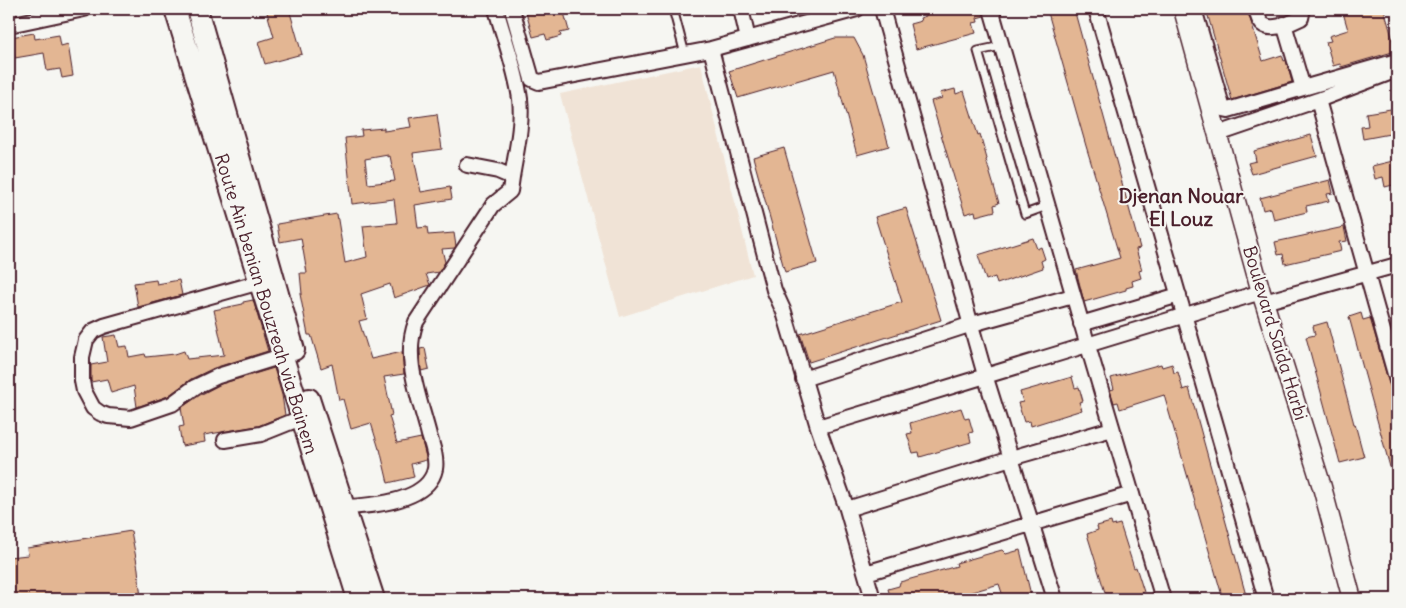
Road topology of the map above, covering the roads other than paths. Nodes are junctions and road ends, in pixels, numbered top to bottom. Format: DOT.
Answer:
graph roads {
  1 [pos="84,9"];
  2 [pos="175,9"];
  3 [pos="197,9"];
  4 [pos="496,9"];
  5 [pos="512,9"];
  6 [pos="673,9"];
  7 [pos="741,9"];
  8 [pos="857,9"];
  9 [pos="882,9"];
  10 [pos="991,9"];
  11 [pos="1096,9"];
  12 [pos="1183,9"];
  13 [pos="1194,9"];
  14 [pos="1256,9"];
  15 [pos="1303,9"];
  16 [pos="1284,24"];
  17 [pos="9,25"];
  18 [pos="748,39"];
  19 [pos="1001,46"];
  20 [pos="711,49"];
  21 [pos="686,54"];
  22 [pos="1397,61"];
  23 [pos="1397,70"];
  24 [pos="532,79"];
  25 [pos="1303,88"];
  26 [pos="520,100"];
  27 [pos="1318,100"];
  28 [pos="1218,134"];
  29 [pos="467,165"];
  30 [pos="512,177"];
  31 [pos="1047,206"];
  32 [pos="1397,265"];
  33 [pos="1367,274"];
  34 [pos="266,280"];
  35 [pos="1179,294"];
  36 [pos="1073,296"];
  37 [pos="1262,297"];
  38 [pos="1185,316"];
  39 [pos="972,324"];
  40 [pos="1081,324"];
  41 [pos="1088,346"];
  42 [pos="282,356"];
  43 [pos="985,375"];
  44 [pos="803,379"];
  45 [pos="1397,381"];
  46 [pos="301,418"];
  47 [pos="818,426"];
  48 [pos="1112,429"];
  49 [pos="225,440"];
  50 [pos="1011,458"];
  51 [pos="1132,494"];
  52 [pos="344,507"];
  53 [pos="847,510"];
  54 [pos="1032,524"];
  55 [pos="866,573"];
  56 [pos="358,599"];
  57 [pos="374,599"];
  58 [pos="873,599"];
  59 [pos="1055,599"];
  60 [pos="1163,599"];
  61 [pos="1266,599"];
  62 [pos="1352,599"];
  1 -- 17 [label="street"];
  2 -- 34 [label="main road, Route Ain benian Bouzreah via Bainem"];
  3 -- 34 [label="main road, Route Ain benian Bouzreah via Bainem"];
  4 -- 26 [label="street"];
  5 -- 24 [label="street"];
  6 -- 21 [label="lane"];
  7 -- 18 [label="street"];
  8 -- 18 [label="street"];
  9 -- 39 [label="street"];
  10 -- 19 [label="street"];
  11 -- 35 [label="street"];
  12 -- 28 [label="street, Boulevard Saida Harbi"];
  13 -- 25 [label="street"];
  14 -- 16 [label="street"];
  15 -- 16 [label="street"];
  16 -- 25 [label="street"];
  18 -- 20 [label="street"];
  19 -- 31 [label="street"];
  19 -- 31 [label="lane"];
  20 -- 21 [label="street"];
  20 -- 44 [label="street"];
  21 -- 24 [label="street"];
  22 -- 25 [label="street"];
  23 -- 27 [label="street"];
  24 -- 26 [label="street"];
  26 -- 30 [label="street"];
  27 -- 28 [label="street"];
  27 -- 33 [label="street"];
  28 -- 37 [label="street, Boulevard Saida Harbi"];
  29 -- 30 [label="street"];
  30 -- 52 [label="street"];
  31 -- 36 [label="street"];
  32 -- 33 [label="street"];
  33 -- 37 [label="street"];
  33 -- 45 [label="street"];
  34 -- 42 [label="main road, Route Ain benian Bouzreah via Bainem"];
  34 -- 42 [label="street"];
  34 -- 52 [label="main road, Route Ain benian Bouzreah via Bainem"];
  35 -- 38 [label="street"];
  35 -- 40 [label="street"];
  36 -- 39 [label="street"];
  36 -- 40 [label="street"];
  37 -- 38 [label="street"];
  37 -- 62 [label="street, Boulevard Saida Harbi"];
  38 -- 41 [label="street"];
  38 -- 61 [label="street"];
  39 -- 43 [label="street"];
  39 -- 44 [label="street"];
  40 -- 41 [label="street"];
  41 -- 43 [label="street"];
  41 -- 48 [label="street"];
  42 -- 46 [label="main road, Route Ain benian Bouzreah via Bainem"];
  43 -- 47 [label="street"];
  43 -- 50 [label="street"];
  44 -- 47 [label="street"];
  46 -- 49 [label="street"];
  46 -- 56 [label="main road, Route Ain benian Bouzreah via Bainem"];
  47 -- 53 [label="street"];
  48 -- 50 [label="street"];
  48 -- 51 [label="street"];
  50 -- 53 [label="street"];
  50 -- 54 [label="street"];
  51 -- 54 [label="street"];
  51 -- 60 [label="street"];
  52 -- 57 [label="main road, Route Ain benian Bouzreah via Bainem"];
  53 -- 55 [label="street"];
  54 -- 55 [label="street"];
  54 -- 59 [label="street"];
  55 -- 58 [label="street"];
}
